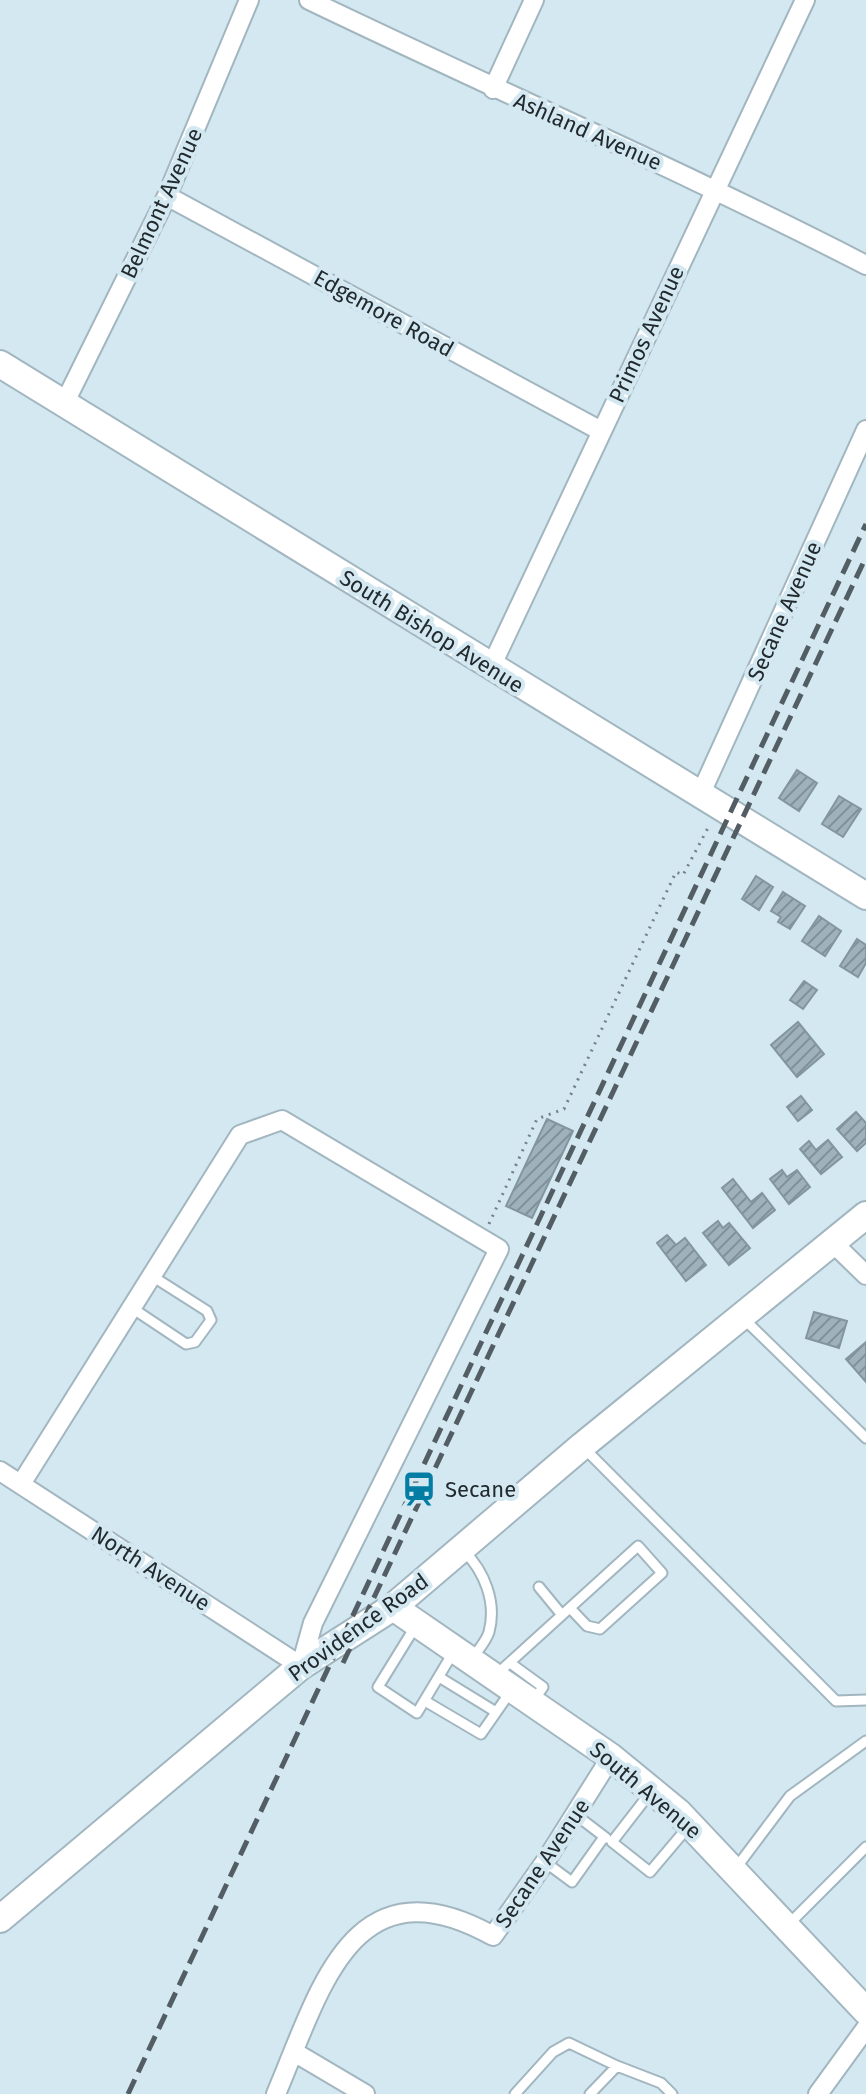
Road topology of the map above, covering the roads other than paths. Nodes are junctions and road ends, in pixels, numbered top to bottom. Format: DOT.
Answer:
graph roads {
  1 [pos="249,0"];
  2 [pos="309,0"];
  3 [pos="534,0"];
  4 [pos="805,0"];
  5 [pos="493,89"];
  6 [pos="715,188"];
  7 [pos="167,196"];
  8 [pos="866,265"];
  9 [pos="0,364"];
  10 [pos="65,402"];
  11 [pos="866,430"];
  12 [pos="601,431"];
  13 [pos="490,669"];
  14 [pos="701,793"];
  15 [pos="866,896"];
  16 [pos="866,1215"];
  17 [pos="832,1242"];
  18 [pos="866,1275"];
  19 [pos="152,1276"];
  20 [pos="132,1308"];
  21 [pos="741,1316"];
  22 [pos="866,1438"];
  23 [pos="582,1446"];
  24 [pos="0,1471"];
  25 [pos="21,1484"];
  26 [pos="462,1548"];
  27 [pos="539,1587"];
  28 [pos="393,1607"];
  29 [pos="566,1612"];
  30 [pos="417,1624"];
  31 [pos="463,1655"];
  32 [pos="301,1666"];
  33 [pos="439,1677"];
  34 [pos="512,1682"];
  35 [pos="866,1700"];
  36 [pos="425,1701"];
  37 [pos="496,1712"];
  38 [pos="866,1741"];
  39 [pos="611,1757"];
  40 [pos="652,1790"];
  41 [pos="576,1815"];
  42 [pos="690,1824"];
  43 [pos="608,1840"];
  44 [pos="866,1847"];
  45 [pos="545,1862"];
  46 [pos="734,1871"];
  47 [pos="0,1919"];
  48 [pos="787,1927"];
  49 [pos="866,2011"];
  50 [pos="866,2028"];
  51 [pos="294,2052"];
  52 [pos="617,2066"];
  53 [pos="276,2094"];
  54 [pos="365,2094"];
  55 [pos="515,2094"];
  56 [pos="590,2094"];
  57 [pos="672,2094"];
  58 [pos="818,2094"];
  1 -- 7 [label="street, Belmont Avenue"];
  2 -- 5 [label="street, Ashland Avenue"];
  3 -- 5 [label="street"];
  4 -- 6 [label="street, Primos Avenue"];
  5 -- 6 [label="street, Ashland Avenue"];
  6 -- 8 [label="street, Ashland Avenue"];
  6 -- 12 [label="street, Primos Avenue"];
  7 -- 10 [label="street, Belmont Avenue"];
  7 -- 12 [label="street, Edgemore Road"];
  9 -- 10 [label="street, South Bishop Avenue"];
  10 -- 13 [label="street, South Bishop Avenue"];
  11 -- 14 [label="street, Secane Avenue"];
  12 -- 13 [label="street, Primos Avenue"];
  13 -- 14 [label="street, South Bishop Avenue"];
  14 -- 15 [label="street, South Bishop Avenue"];
  16 -- 17 [label="street, Providence Road"];
  17 -- 18 [label="street"];
  17 -- 21 [label="street, Providence Road"];
  19 -- 20 [label="street"];
  19 -- 20 [label="lane"];
  19 -- 32 [label="street"];
  20 -- 25 [label="street"];
  21 -- 22 [label="lane"];
  21 -- 23 [label="street, Providence Road"];
  23 -- 26 [label="street, Providence Road"];
  23 -- 35 [label="lane"];
  24 -- 25 [label="street, North Avenue"];
  25 -- 32 [label="street, North Avenue"];
  26 -- 28 [label="street, Providence Road"];
  26 -- 31 [label="lane"];
  27 -- 29 [label="lane"];
  28 -- 30 [label="street, South Avenue"];
  28 -- 32 [label="street, Providence Road"];
  29 -- 29 [label="lane"];
  29 -- 34 [label="lane"];
  30 -- 31 [label="street, South Avenue"];
  30 -- 36 [label="lane"];
  31 -- 33 [label="lane"];
  31 -- 34 [label="street, South Avenue"];
  32 -- 47 [label="street, Providence Road"];
  33 -- 36 [label="lane"];
  33 -- 37 [label="lane"];
  34 -- 37 [label="lane"];
  34 -- 39 [label="street, South Avenue"];
  36 -- 37 [label="lane"];
  38 -- 46 [label="lane"];
  39 -- 40 [label="street, South Avenue"];
  39 -- 41 [label="street, Secane Avenue"];
  40 -- 42 [label="street, South Avenue"];
  40 -- 43 [label="lane"];
  41 -- 43 [label="lane"];
  41 -- 45 [label="street, Secane Avenue"];
  42 -- 43 [label="lane"];
  42 -- 46 [label="street, South Avenue"];
  43 -- 45 [label="lane"];
  44 -- 48 [label="lane"];
  45 -- 51 [label="street, Secane Avenue"];
  46 -- 48 [label="street, South Avenue"];
  48 -- 49 [label="street, South Avenue"];
  50 -- 58 [label="street"];
  51 -- 53 [label="street, Secane Avenue"];
  51 -- 54 [label="street"];
  52 -- 55 [label="lane"];
  52 -- 56 [label="lane"];
  52 -- 57 [label="lane"];
}
